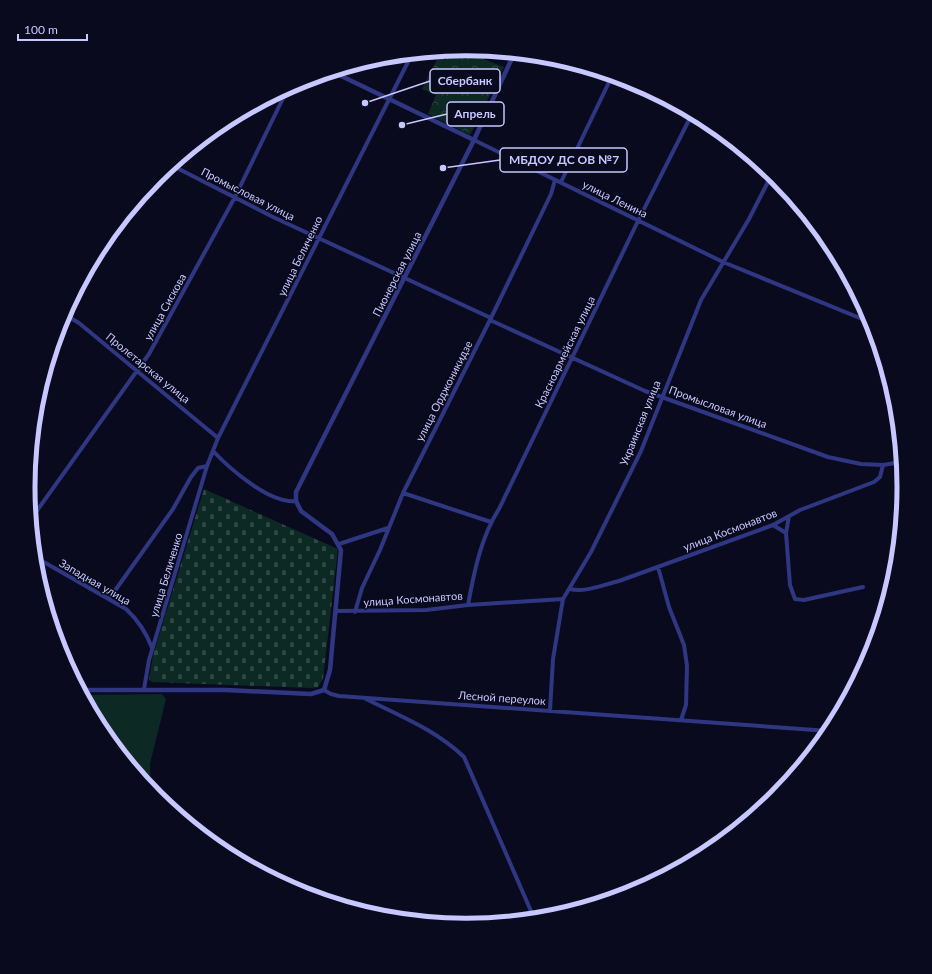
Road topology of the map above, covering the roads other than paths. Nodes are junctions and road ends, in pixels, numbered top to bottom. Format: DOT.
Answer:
graph roads {
  1 [pos="512,59"];
  2 [pos="409,60"];
  3 [pos="340,75"];
  4 [pos="610,81"];
  5 [pos="284,96"];
  6 [pos="388,98"];
  7 [pos="690,119"];
  8 [pos="474,140"];
  9 [pos="177,168"];
  10 [pos="555,180"];
  11 [pos="769,180"];
  12 [pos="561,182"];
  13 [pos="235,196"];
  14 [pos="638,221"];
  15 [pos="318,238"];
  16 [pos="723,262"];
  17 [pos="405,279"];
  18 [pos="70,318"];
  19 [pos="491,319"];
  20 [pos="863,319"];
  21 [pos="572,358"];
  22 [pos="138,372"];
  23 [pos="661,396"];
  24 [pos="218,438"];
  25 [pos="213,451"];
  26 [pos="896,463"];
  27 [pos="882,465"];
  28 [pos="207,466"];
  29 [pos="403,493"];
  30 [pos="296,501"];
  31 [pos="36,512"];
  32 [pos="789,516"];
  33 [pos="491,522"];
  34 [pos="773,525"];
  35 [pos="388,528"];
  36 [pos="786,533"];
  37 [pos="339,544"];
  38 [pos="42,561"];
  39 [pos="658,567"];
  40 [pos="863,587"];
  41 [pos="570,590"];
  42 [pos="109,599"];
  43 [pos="563,599"];
  44 [pos="468,604"];
  45 [pos="336,612"];
  46 [pos="355,612"];
  47 [pos="152,648"];
  48 [pos="144,689"];
  49 [pos="86,690"];
  50 [pos="324,690"];
  51 [pos="364,698"];
  52 [pos="550,710"];
  53 [pos="681,720"];
  54 [pos="821,730"];
  55 [pos="532,913"];
  1 -- 8 [label="street, Пионерская улица"];
  2 -- 6 [label="street, улица Беличенко"];
  3 -- 6 [label="street, улица Ленина"];
  4 -- 12 [label="street"];
  5 -- 13 [label="street, улица Сискова"];
  6 -- 8 [label="street, улица Ленина"];
  6 -- 15 [label="street, улица Беличенко"];
  7 -- 14 [label="street, Красноармейская улица"];
  8 -- 10 [label="street, улица Ленина"];
  8 -- 17 [label="street, Пионерская улица"];
  9 -- 13 [label="street, Промысловая улица"];
  10 -- 12 [label="street, улица Ленина"];
  10 -- 19 [label="street, улица Орджоникидзе"];
  11 -- 16 [label="street, Украинская улица"];
  12 -- 14 [label="street, улица Ленина"];
  13 -- 15 [label="street, Промысловая улица"];
  13 -- 22 [label="street, улица Сискова"];
  14 -- 16 [label="street, улица Ленина"];
  14 -- 21 [label="street, Красноармейская улица"];
  15 -- 17 [label="street, Промысловая улица"];
  15 -- 24 [label="street, улица Беличенко"];
  16 -- 20 [label="street, улица Ленина"];
  16 -- 23 [label="street, Украинская улица"];
  17 -- 19 [label="street, Промысловая улица"];
  17 -- 30 [label="street, Пионерская улица"];
  18 -- 22 [label="street, Пролетарская улица"];
  19 -- 21 [label="street, Промысловая улица"];
  19 -- 29 [label="street, улица Орджоникидзе"];
  21 -- 23 [label="street, Промысловая улица"];
  21 -- 33 [label="street, Красноармейская улица"];
  22 -- 24 [label="street, Пролетарская улица"];
  22 -- 31 [label="street, улица Сискова"];
  23 -- 27 [label="street, Промысловая улица"];
  23 -- 41 [label="street, Украинская улица"];
  24 -- 25 [label="street, улица Беличенко"];
  25 -- 28 [label="street, улица Беличенко"];
  25 -- 30 [label="street"];
  26 -- 27 [label="street, Промысловая улица"];
  27 -- 32 [label="street, улица Космонавтов"];
  28 -- 42 [label="street, улица Беличенко"];
  28 -- 47 [label="street, улица Беличенко"];
  29 -- 33 [label="street"];
  29 -- 35 [label="street, улица Орджоникидзе"];
  30 -- 37 [label="street"];
  32 -- 34 [label="street, улица Космонавтов"];
  32 -- 36 [label="street"];
  33 -- 44 [label="street, Красноармейская улица"];
  34 -- 36 [label="street"];
  34 -- 39 [label="street, улица Космонавтов"];
  35 -- 37 [label="street"];
  35 -- 46 [label="street, улица Орджоникидзе"];
  36 -- 40 [label="street"];
  37 -- 45 [label="street"];
  38 -- 42 [label="street, Западная улица"];
  39 -- 41 [label="street, улица Космонавтов"];
  39 -- 53 [label="street"];
  41 -- 43 [label="street, Украинская улица"];
  42 -- 47 [label="street, Западная улица"];
  43 -- 44 [label="street, улица Космонавтов"];
  43 -- 52 [label="street, Украинская улица"];
  44 -- 46 [label="street, улица Космонавтов"];
  45 -- 46 [label="street, улица Космонавтов"];
  45 -- 50 [label="street"];
  47 -- 48 [label="street, улица Беличенко"];
  48 -- 49 [label="street"];
  48 -- 50 [label="street"];
  50 -- 51 [label="street, Лесной переулок"];
  51 -- 52 [label="street, Лесной переулок"];
  51 -- 55 [label="street"];
  52 -- 53 [label="street, Лесной переулок"];
  53 -- 54 [label="street, Лесной переулок"];
}
